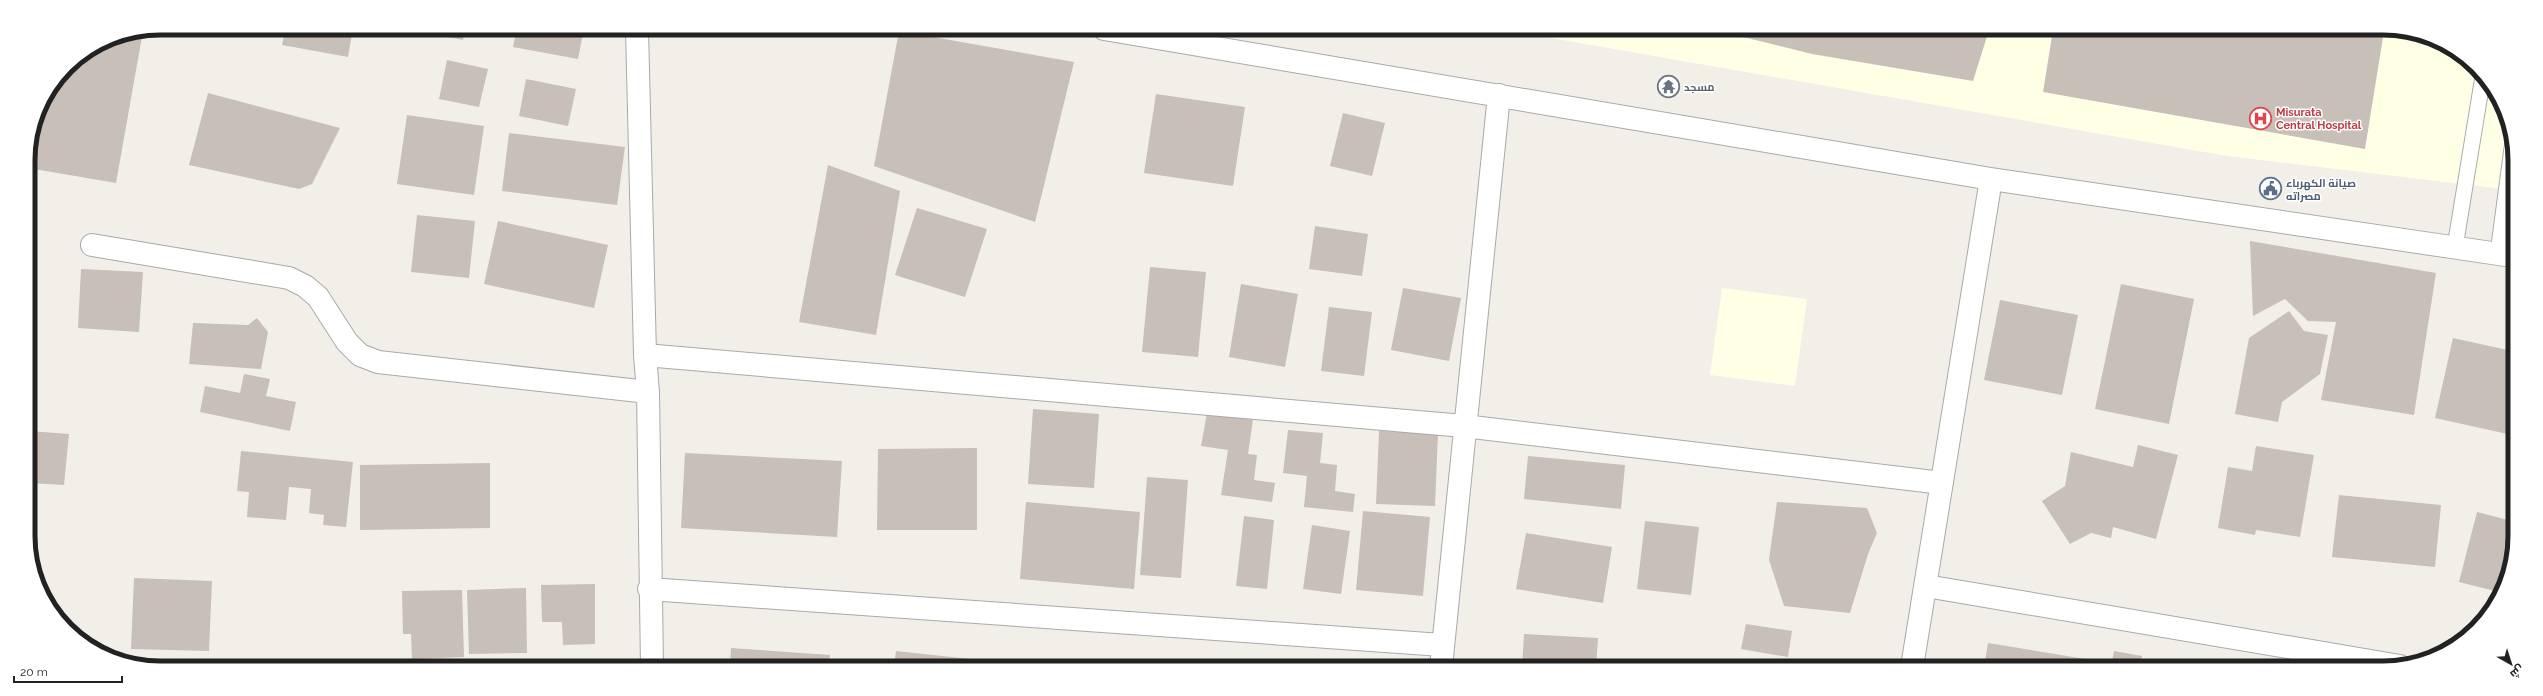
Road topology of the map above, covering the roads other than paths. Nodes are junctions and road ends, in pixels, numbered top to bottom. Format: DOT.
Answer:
graph roads {
  1 [pos="637,35"];
  2 [pos="1140,35"];
  3 [pos="2482,84"];
  4 [pos="1499,94"];
  5 [pos="1991,180"];
  6 [pos="2508,209"];
  7 [pos="92,245"];
  8 [pos="2456,247"];
  9 [pos="2505,255"];
  10 [pos="645,355"];
  11 [pos="648,392"];
  12 [pos="1464,426"];
  13 [pos="1942,483"];
  14 [pos="1926,586"];
  15 [pos="649,589"];
  16 [pos="1442,645"];
  17 [pos="652,661"];
  18 [pos="1441,661"];
  19 [pos="1913,661"];
  20 [pos="2370,661"];
  1 -- 10 [label="street"];
  2 -- 4 [label="street"];
  3 -- 8 [label="lane"];
  4 -- 5 [label="street"];
  4 -- 12 [label="street"];
  5 -- 8 [label="street"];
  5 -- 13 [label="street"];
  6 -- 9 [label="lane"];
  7 -- 11 [label="street"];
  8 -- 9 [label="street"];
  10 -- 11 [label="street"];
  10 -- 12 [label="street"];
  11 -- 15 [label="street"];
  12 -- 13 [label="street"];
  12 -- 16 [label="street"];
  13 -- 14 [label="street"];
  14 -- 19 [label="street"];
  14 -- 20 [label="street"];
  15 -- 16 [label="street"];
  15 -- 17 [label="street"];
  16 -- 18 [label="street"];
}
